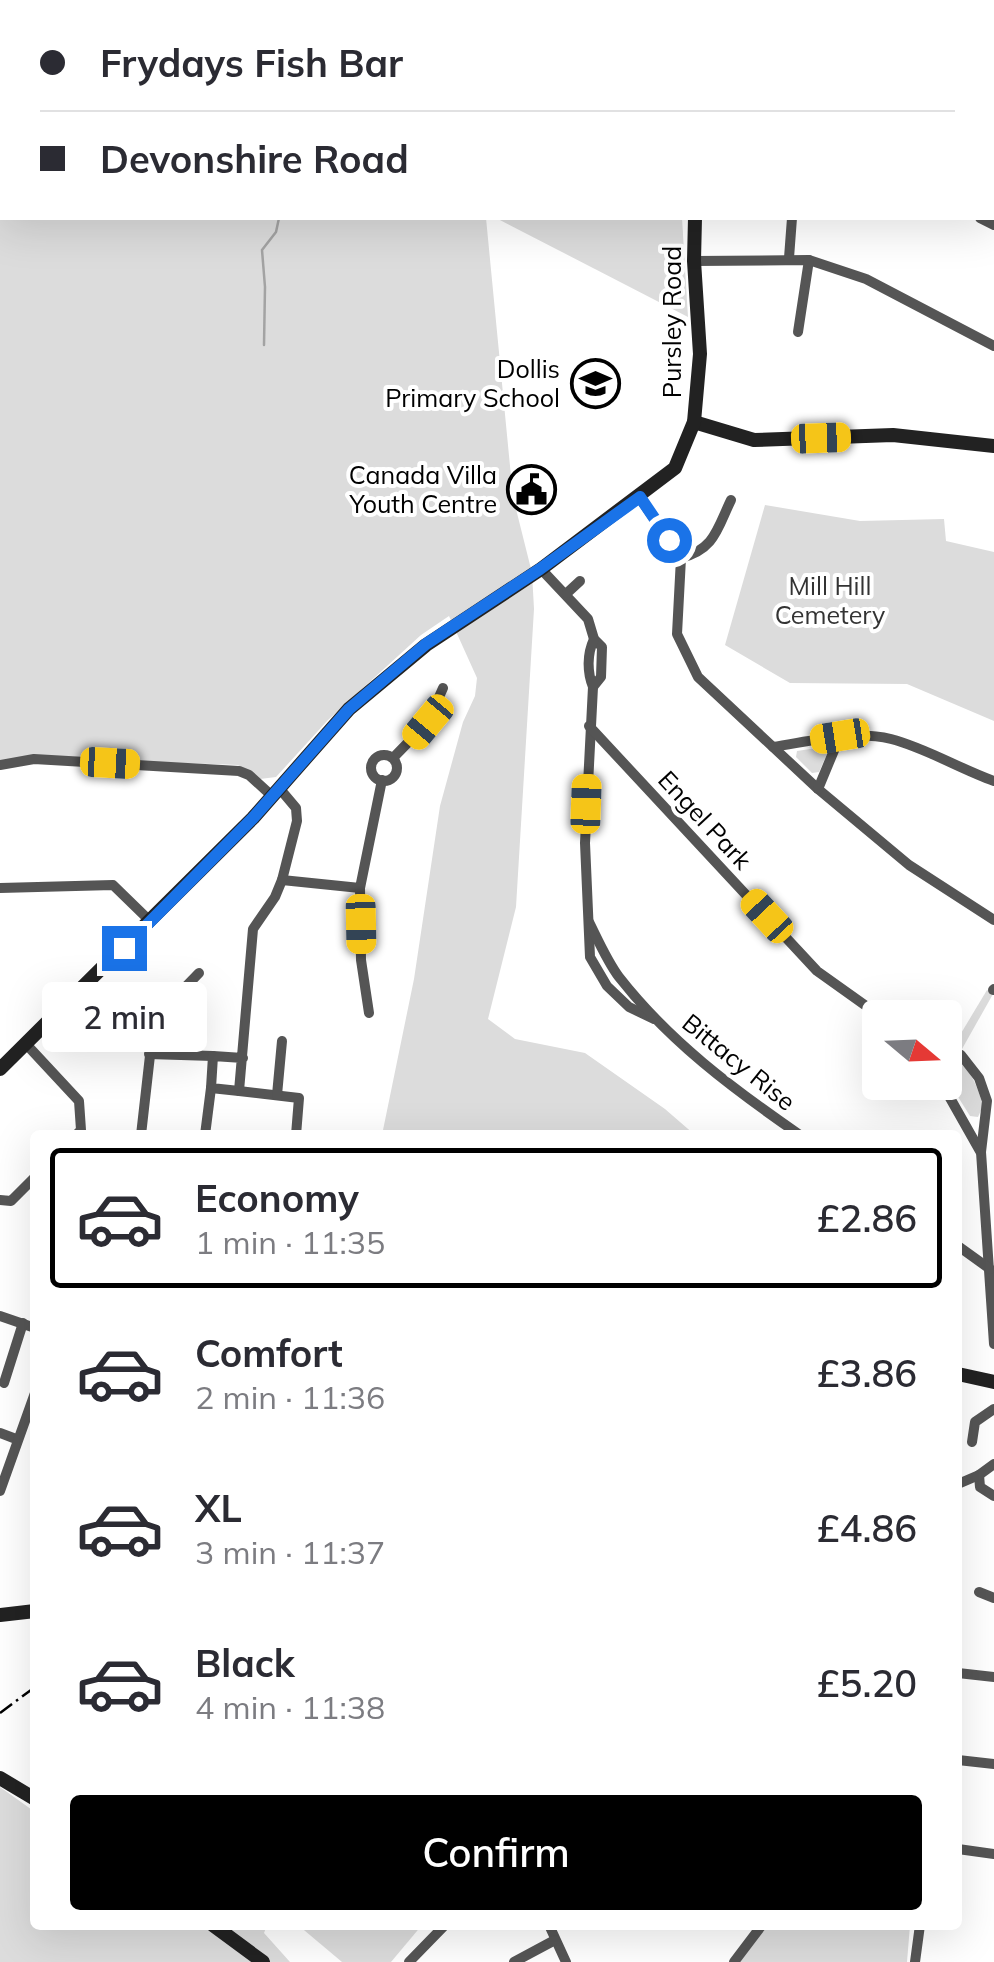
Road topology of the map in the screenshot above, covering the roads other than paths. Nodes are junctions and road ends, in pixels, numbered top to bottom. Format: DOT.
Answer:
graph roads {
  1 [pos="695,220"];
  2 [pos="792,220"];
  3 [pos="789,258"];
  4 [pos="809,260"];
  5 [pos="694,261"];
  6 [pos="798,332"];
  7 [pos="994,346"];
  8 [pos="694,422"];
  9 [pos="994,446"];
  10 [pos="640,497"];
  11 [pos="731,500"];
  12 [pos="681,558"];
  13 [pos="540,569"];
  14 [pos="580,581"];
  15 [pos="567,594"];
  16 [pos="443,688"];
  17 [pos="590,726"];
  18 [pos="840,736"];
  19 [pos="773,747"];
  20 [pos="393,758"];
  21 [pos="0,765"];
  22 [pos="382,780"];
  23 [pos="994,781"];
  24 [pos="818,789"];
  25 [pos="276,793"];
  26 [pos="282,880"];
  27 [pos="0,888"];
  28 [pos="360,888"];
  29 [pos="994,920"];
  30 [pos="150,921"];
  31 [pos="199,973"];
  32 [pos="862,1003"];
  33 [pos="369,1013"];
  34 [pos="282,1041"];
  35 [pos="26,1044"];
  36 [pos="149,1054"];
  37 [pos="214,1056"];
  38 [pos="962,1057"];
  39 [pos="243,1058"];
  40 [pos="0,1069"];
  41 [pos="211,1088"];
  42 [pos="239,1091"];
  43 [pos="277,1095"];
  44 [pos="952,1100"];
  45 [pos="81,1130"];
  46 [pos="141,1130"];
  47 [pos="207,1130"];
  48 [pos="297,1130"];
  49 [pos="793,1130"];
  50 [pos="981,1152"];
  51 [pos="30,1182"];
  52 [pos="0,1200"];
  53 [pos="990,1219"];
  54 [pos="962,1249"];
  55 [pos="990,1269"];
  56 [pos="0,1316"];
  57 [pos="22,1323"];
  58 [pos="30,1326"];
  59 [pos="994,1344"];
  60 [pos="962,1375"];
  61 [pos="994,1382"];
  62 [pos="4,1383"];
  63 [pos="30,1405"];
  64 [pos="994,1409"];
  65 [pos="0,1433"];
  66 [pos="16,1438"];
  67 [pos="972,1442"];
  68 [pos="994,1464"];
  69 [pos="978,1475"];
  70 [pos="962,1482"];
  71 [pos="0,1491"];
  72 [pos="994,1496"];
  73 [pos="979,1592"];
  74 [pos="994,1598"];
  75 [pos="30,1612"];
  76 [pos="0,1616"];
  77 [pos="962,1674"];
  78 [pos="994,1678"];
  79 [pos="962,1760"];
  80 [pos="994,1764"];
  81 [pos="0,1778"];
  82 [pos="30,1796"];
  83 [pos="962,1850"];
  84 [pos="994,1854"];
  85 [pos="220,1930"];
  86 [pos="439,1930"];
  87 [pos="551,1930"];
  88 [pos="758,1930"];
  89 [pos="919,1930"];
  90 [pos="555,1940"];
  91 [pos="263,1962"];
  92 [pos="409,1962"];
  93 [pos="514,1962"];
  94 [pos="566,1962"];
  95 [pos="734,1962"];
  96 [pos="915,1962"];
  1 -- 5 [label="street, Pursley Road"];
  2 -- 3 [label="street"];
  3 -- 4 [label="street"];
  3 -- 5 [label="street"];
  4 -- 6 [label="street"];
  4 -- 7 [label="street"];
  5 -- 8 [label="street, Pursley Road"];
  8 -- 9 [label="street"];
  8 -- 10 [label="street, Pursley Road"];
  10 -- 12 [label="street"];
  10 -- 13 [label="street, Pursley Road"];
  11 -- 12 [label="street"];
  12 -- 19 [label="street"];
  13 -- 15 [label="street, Bittacy Rise"];
  13 -- 25 [label="street, Pursley Road"];
  14 -- 15 [label="street"];
  15 -- 17 [label="street, Bittacy Rise"];
  16 -- 20 [label="street"];
  17 -- 32 [label="street, Engel Park"];
  17 -- 49 [label="street, Bittacy Rise"];
  18 -- 19 [label="street"];
  18 -- 23 [label="street"];
  18 -- 24 [label="street"];
  19 -- 24 [label="street"];
  20 -- 22 [label="street"];
  20 -- 22 [label="street"];
  21 -- 25 [label="street"];
  22 -- 28 [label="street"];
  24 -- 29 [label="street"];
  25 -- 26 [label="street"];
  25 -- 30 [label="street, Pursley Road"];
  26 -- 28 [label="street"];
  26 -- 39 [label="street"];
  27 -- 30 [label="street"];
  28 -- 33 [label="street"];
  30 -- 35 [label="street, Pursley Road"];
  31 -- 36 [label="street"];
  34 -- 43 [label="street"];
  35 -- 40 [label="street, Pursley Road"];
  35 -- 45 [label="street"];
  36 -- 37 [label="street"];
  36 -- 46 [label="street"];
  37 -- 39 [label="street"];
  37 -- 41 [label="street"];
  38 -- 50 [label="street"];
  39 -- 42 [label="street"];
  41 -- 42 [label="street"];
  41 -- 47 [label="street"];
  42 -- 43 [label="street"];
  43 -- 48 [label="street"];
  44 -- 50 [label="street"];
  50 -- 53 [label="street"];
  51 -- 52 [label="street"];
  53 -- 55 [label="street"];
  54 -- 55 [label="street"];
  55 -- 59 [label="street"];
  56 -- 57 [label="street"];
  57 -- 58 [label="street"];
  57 -- 62 [label="street"];
  60 -- 61 [label="street"];
  63 -- 66 [label="street"];
  64 -- 67 [label="street"];
  65 -- 66 [label="street"];
  66 -- 71 [label="street"];
  68 -- 69 [label="street"];
  69 -- 70 [label="street"];
  69 -- 72 [label="street"];
  73 -- 74 [label="street"];
  75 -- 76 [label="street"];
  77 -- 78 [label="street"];
  79 -- 80 [label="street"];
  81 -- 82 [label="street"];
  83 -- 84 [label="street"];
  85 -- 91 [label="street"];
  86 -- 92 [label="street"];
  87 -- 90 [label="street"];
  88 -- 95 [label="street"];
  89 -- 96 [label="street"];
  90 -- 93 [label="street"];
  90 -- 94 [label="street"];
}
